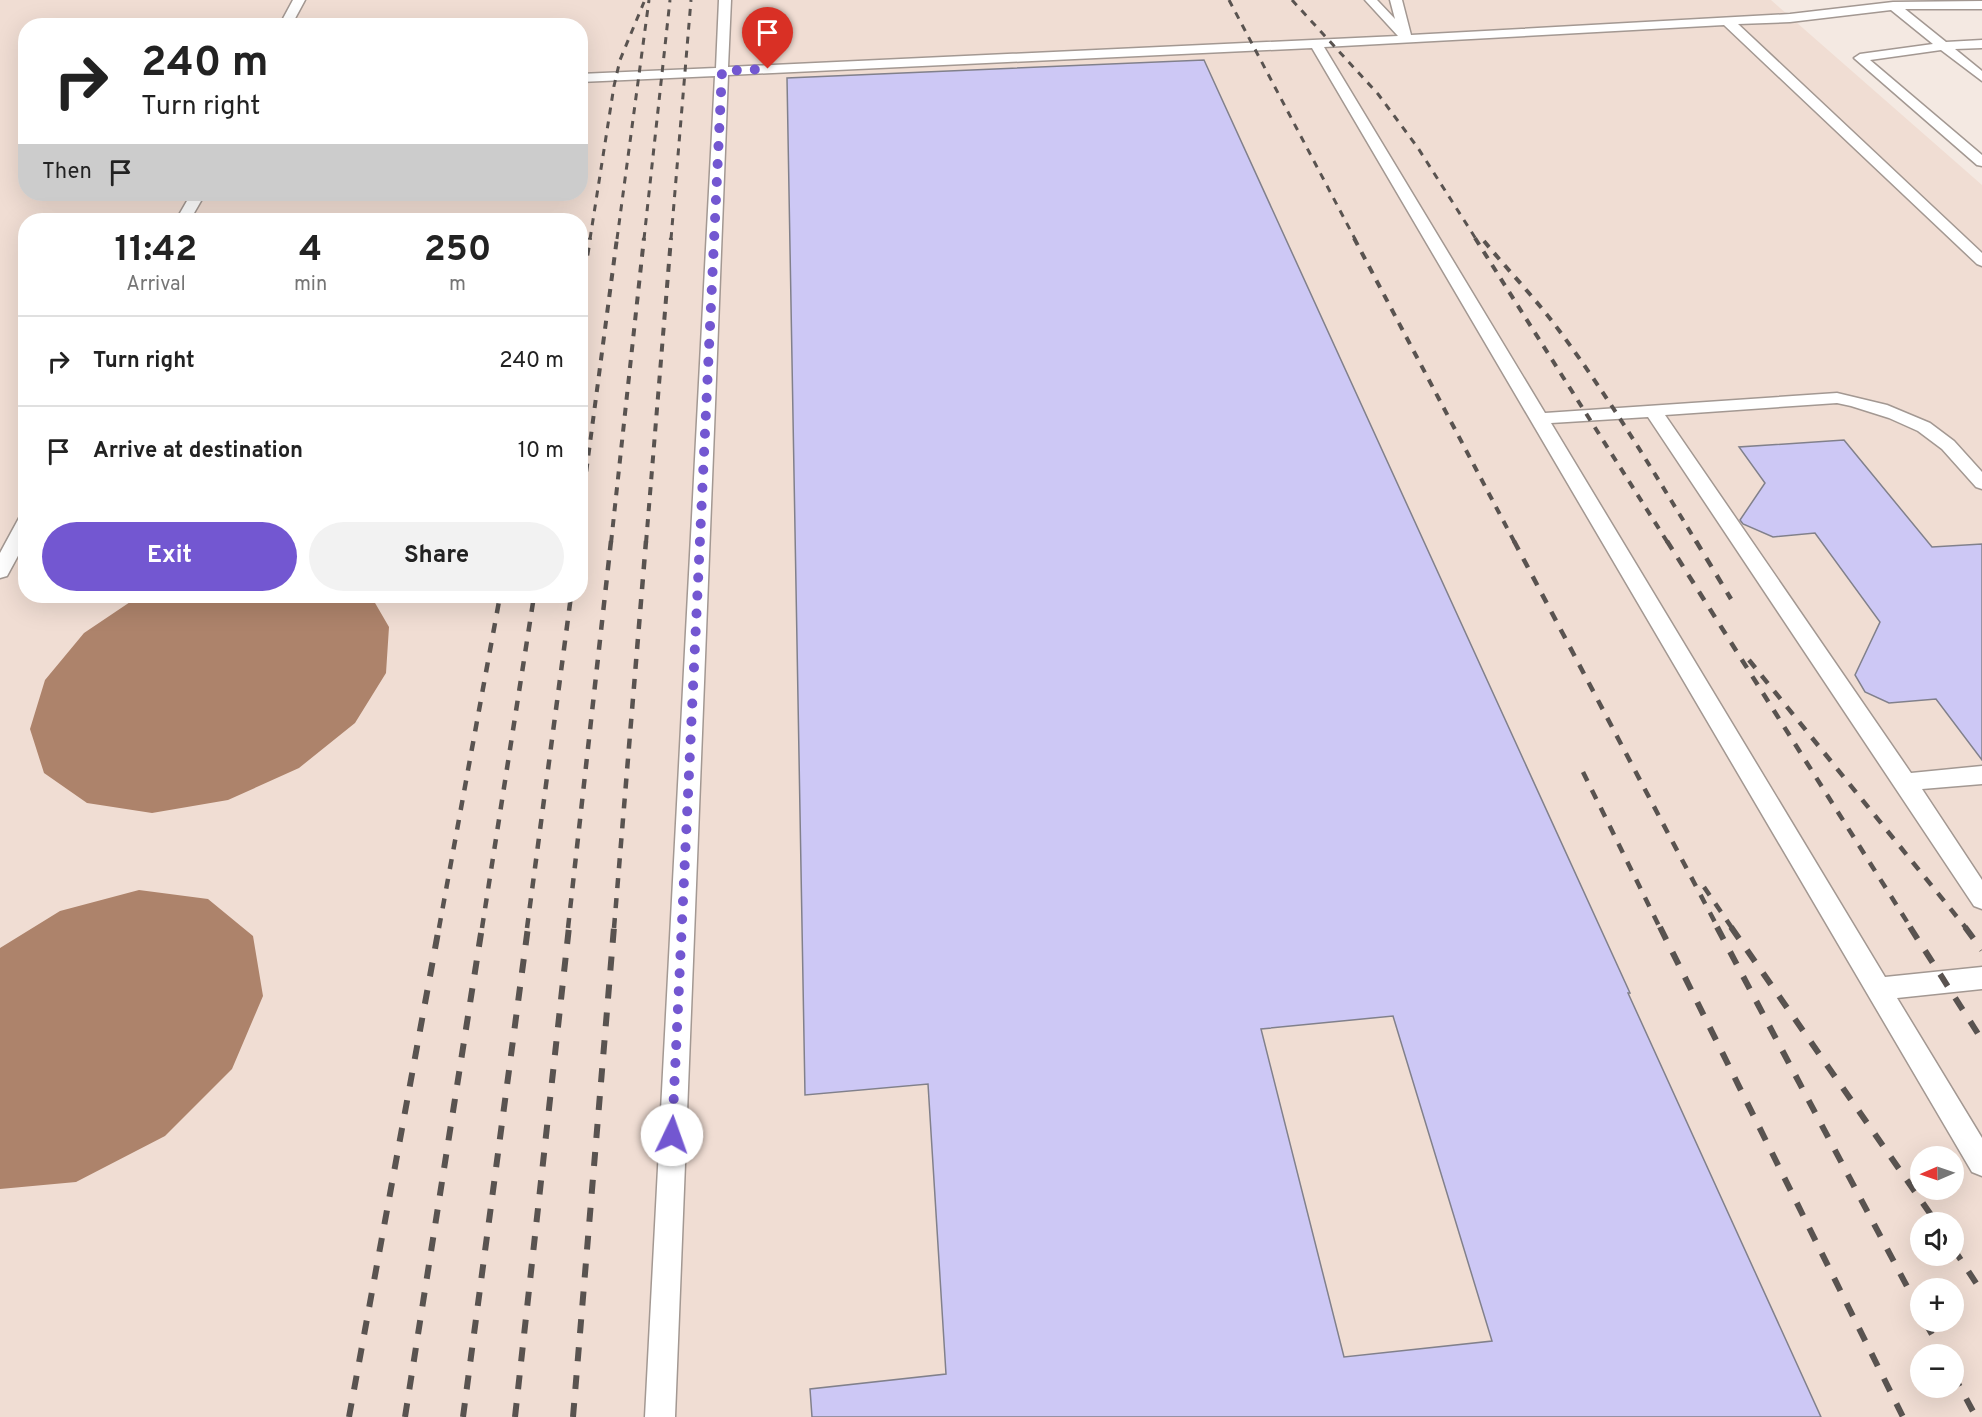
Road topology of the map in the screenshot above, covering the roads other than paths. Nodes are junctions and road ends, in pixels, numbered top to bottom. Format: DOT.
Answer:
graph roads {
  1 [pos="299,0"];
  2 [pos="725,0"];
  3 [pos="1371,0"];
  4 [pos="1396,0"];
  5 [pos="1982,5"];
  6 [pos="1893,6"];
  7 [pos="289,18"];
  8 [pos="1728,22"];
  9 [pos="1407,38"];
  10 [pos="1316,44"];
  11 [pos="1982,44"];
  12 [pos="1943,46"];
  13 [pos="722,71"];
  14 [pos="1982,77"];
  15 [pos="588,78"];
  16 [pos="1982,162"];
  17 [pos="1982,261"];
  18 [pos="1653,411"];
  19 [pos="1539,419"];
  20 [pos="1982,483"];
  21 [pos="18,537"];
  22 [pos="0,571"];
  23 [pos="1982,775"];
  24 [pos="1905,782"];
  25 [pos="1982,899"];
  26 [pos="1982,978"];
  27 [pos="1877,989"];
  28 [pos="1982,1163"];
  29 [pos="660,1417"];
  1 -- 7 [label="lane"];
  2 -- 13 [label="lane"];
  3 -- 9 [label="lane"];
  4 -- 9 [label="lane"];
  5 -- 6 [label="lane"];
  6 -- 8 [label="lane"];
  6 -- 12 [label="lane"];
  8 -- 9 [label="lane"];
  8 -- 17 [label="lane"];
  9 -- 10 [label="lane"];
  10 -- 13 [label="lane"];
  10 -- 19 [label="lane"];
  11 -- 12 [label="lane"];
  12 -- 14 [label="lane"];
  12 -- 16 [label="lane"];
  13 -- 15 [label="lane"];
  13 -- 29 [label="lane"];
  18 -- 19 [label="lane"];
  18 -- 20 [label="lane"];
  18 -- 24 [label="lane"];
  19 -- 27 [label="lane"];
  21 -- 22 [label="lane"];
  23 -- 24 [label="lane"];
  24 -- 25 [label="lane"];
  26 -- 27 [label="lane"];
  27 -- 28 [label="lane"];
}
